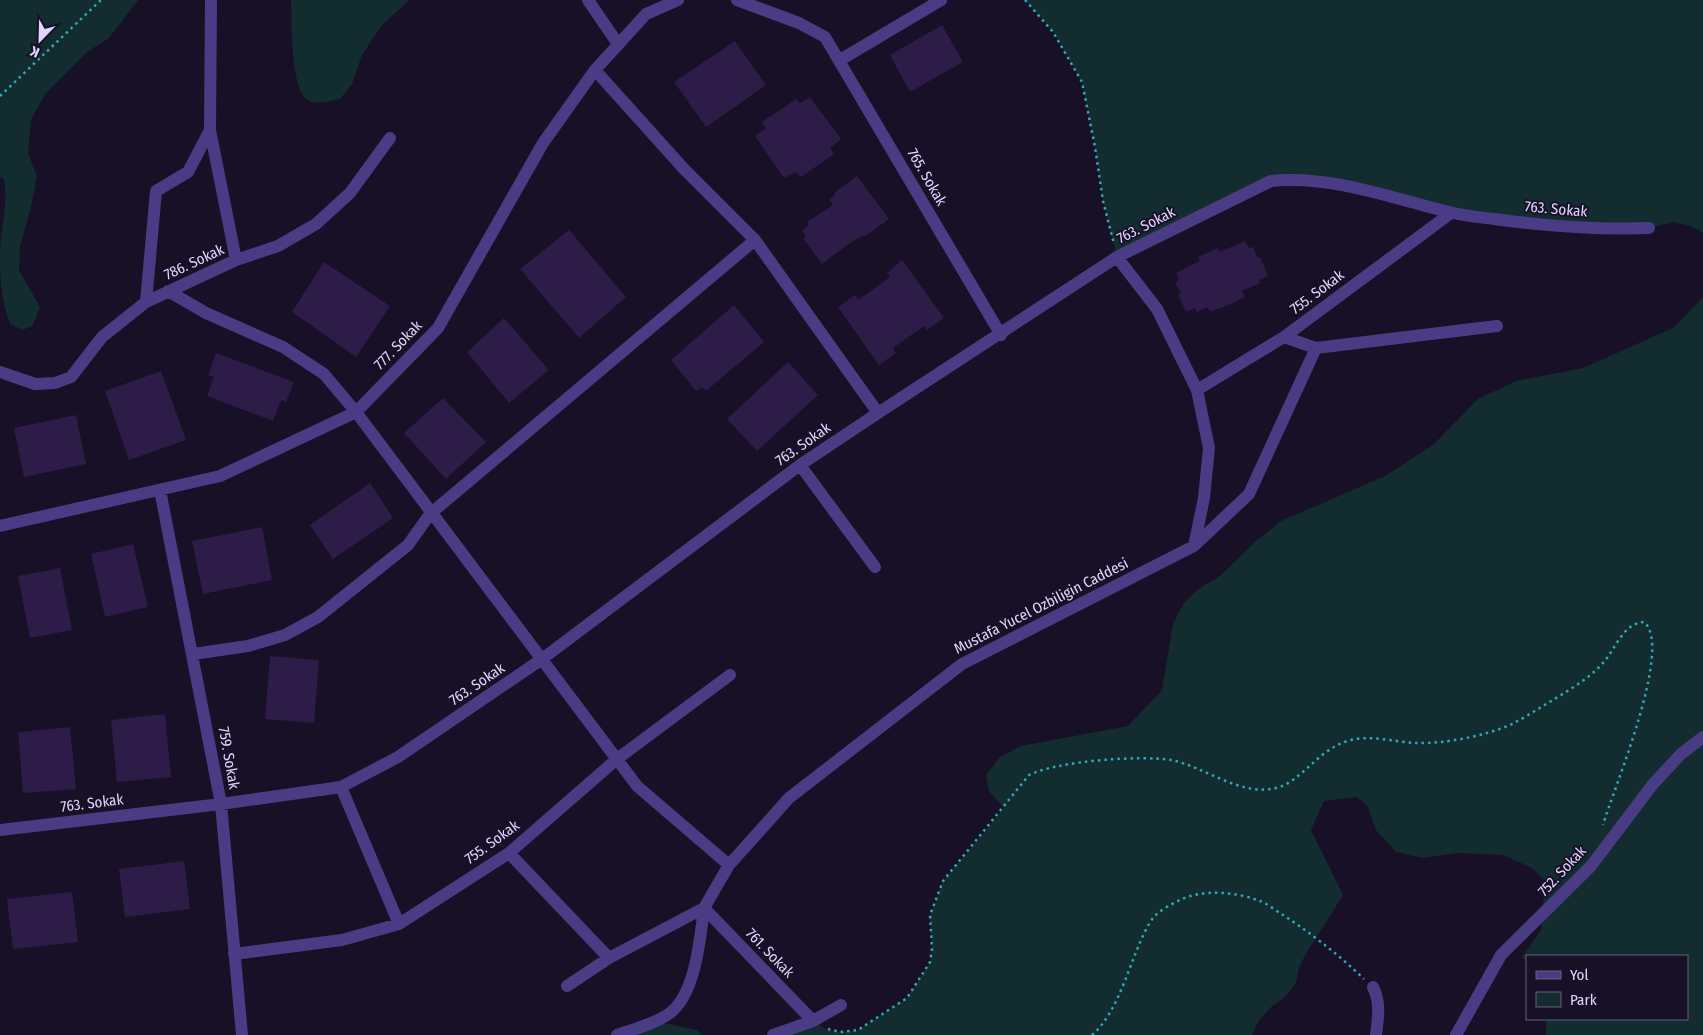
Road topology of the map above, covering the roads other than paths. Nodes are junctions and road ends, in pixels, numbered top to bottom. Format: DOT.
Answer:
graph roads {
  1 [pos="211,0"];
  2 [pos="588,0"];
  3 [pos="678,0"];
  4 [pos="737,0"];
  5 [pos="941,0"];
  6 [pos="618,44"];
  7 [pos="840,60"];
  8 [pos="595,70"];
  9 [pos="210,130"];
  10 [pos="390,138"];
  11 [pos="1451,212"];
  12 [pos="1649,228"];
  13 [pos="755,240"];
  14 [pos="1118,257"];
  15 [pos="236,260"];
  16 [pos="168,291"];
  17 [pos="146,302"];
  18 [pos="1497,326"];
  19 [pos="1000,335"];
  20 [pos="1284,337"];
  21 [pos="1316,348"];
  22 [pos="0,372"];
  23 [pos="1197,390"];
  24 [pos="356,412"];
  25 [pos="878,413"];
  26 [pos="800,465"];
  27 [pos="160,490"];
  28 [pos="430,514"];
  29 [pos="0,526"];
  30 [pos="1194,546"];
  31 [pos="875,567"];
  32 [pos="193,654"];
  33 [pos="542,659"];
  34 [pos="730,675"];
  35 [pos="1703,737"];
  36 [pos="617,759"];
  37 [pos="341,787"];
  38 [pos="221,804"];
  39 [pos="0,830"];
  40 [pos="508,853"];
  41 [pos="729,865"];
  42 [pos="704,908"];
  43 [pos="399,924"];
  44 [pos="234,954"];
  45 [pos="609,958"];
  46 [pos="567,986"];
  47 [pos="1373,986"];
  48 [pos="841,1005"];
  49 [pos="813,1021"];
  50 [pos="242,1035"];
  51 [pos="616,1035"];
  52 [pos="773,1035"];
  53 [pos="1376,1035"];
  54 [pos="1456,1035"];
  1 -- 9 [label="street"];
  2 -- 6 [label="street"];
  3 -- 6 [label="street, 777. Sokak"];
  4 -- 7 [label="street, 765. Sokak"];
  5 -- 7 [label="street"];
  6 -- 8 [label="street, 777. Sokak"];
  7 -- 19 [label="street, 765. Sokak"];
  8 -- 13 [label="street"];
  8 -- 24 [label="street, 777. Sokak"];
  9 -- 15 [label="street"];
  9 -- 17 [label="street"];
  10 -- 15 [label="street, 786. Sokak"];
  11 -- 12 [label="street, 763. Sokak"];
  11 -- 14 [label="street, 763. Sokak"];
  11 -- 20 [label="street, 755. Sokak"];
  13 -- 25 [label="street"];
  13 -- 28 [label="street"];
  14 -- 19 [label="street, 763. Sokak"];
  14 -- 23 [label="street"];
  15 -- 16 [label="street, 786. Sokak"];
  16 -- 17 [label="street, 786. Sokak"];
  16 -- 24 [label="street"];
  17 -- 22 [label="street, 786. Sokak"];
  18 -- 21 [label="street"];
  19 -- 25 [label="street, 763. Sokak"];
  20 -- 21 [label="street"];
  20 -- 23 [label="street, 755. Sokak"];
  21 -- 30 [label="street, Mustafa Yucel Ozbiligin Caddesi"];
  23 -- 30 [label="street"];
  24 -- 27 [label="street, 777. Sokak"];
  24 -- 28 [label="street"];
  25 -- 26 [label="street, 763. Sokak"];
  26 -- 31 [label="street"];
  26 -- 33 [label="street, 763. Sokak"];
  27 -- 29 [label="street, 777. Sokak"];
  27 -- 32 [label="street, 759. Sokak"];
  28 -- 32 [label="street"];
  28 -- 33 [label="street"];
  30 -- 41 [label="street, Mustafa Yucel Ozbiligin Caddesi"];
  32 -- 38 [label="street, 759. Sokak"];
  33 -- 36 [label="street"];
  33 -- 37 [label="street, 763. Sokak"];
  34 -- 36 [label="street, 755. Sokak"];
  35 -- 54 [label="street, 752. Sokak"];
  36 -- 40 [label="street, 755. Sokak"];
  36 -- 41 [label="street"];
  37 -- 38 [label="street, 763. Sokak"];
  37 -- 43 [label="street"];
  38 -- 39 [label="street, 763. Sokak"];
  38 -- 44 [label="street, 759. Sokak"];
  40 -- 43 [label="street, 755. Sokak"];
  40 -- 45 [label="street"];
  41 -- 42 [label="street, Mustafa Yucel Ozbiligin Caddesi"];
  42 -- 45 [label="street"];
  42 -- 49 [label="street, 761. Sokak"];
  42 -- 51 [label="street"];
  43 -- 44 [label="street, 755. Sokak"];
  44 -- 50 [label="street, 759. Sokak"];
  45 -- 46 [label="street"];
  47 -- 53 [label="street"];
  48 -- 49 [label="street"];
  49 -- 52 [label="street"];
}
